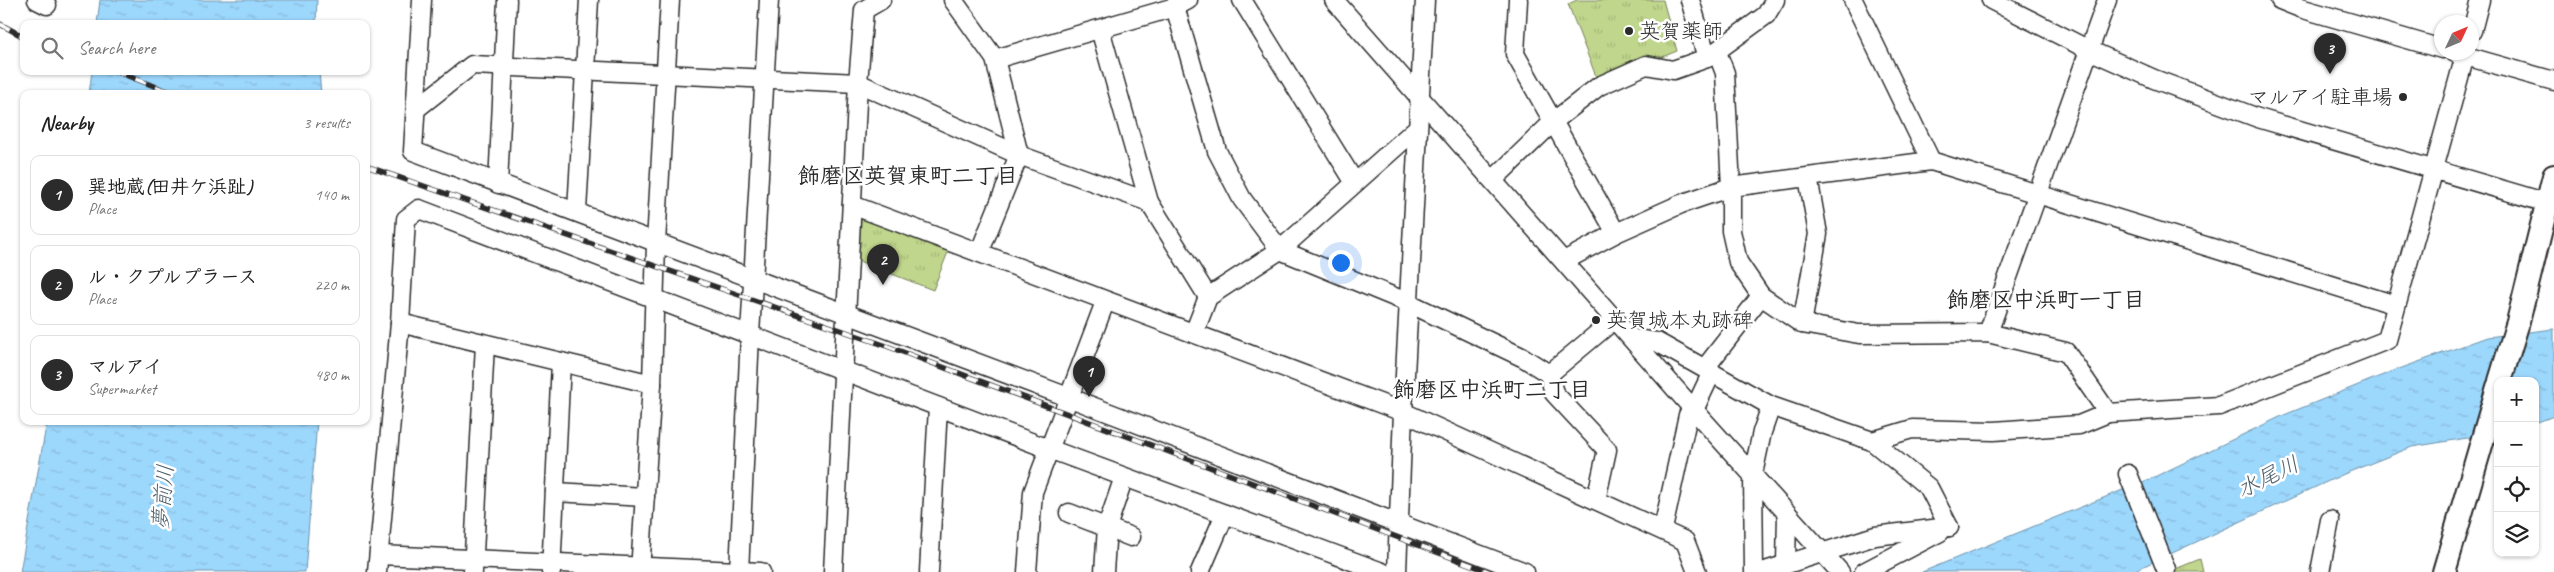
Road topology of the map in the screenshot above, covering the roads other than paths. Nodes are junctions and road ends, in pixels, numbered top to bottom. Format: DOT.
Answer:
graph roads {
  1 [pos="422,0"];
  2 [pos="507,0"];
  3 [pos="589,0"];
  4 [pos="670,0"];
  5 [pos="769,0"];
  6 [pos="881,0"];
  7 [pos="954,0"];
  8 [pos="1242,0"];
  9 [pos="1334,0"];
  10 [pos="1425,0"];
  11 [pos="1518,0"];
  12 [pos="1690,0"];
  13 [pos="1775,0"];
  14 [pos="1852,0"];
  15 [pos="1991,0"];
  16 [pos="2107,0"];
  17 [pos="2280,0"];
  18 [pos="2480,0"];
  19 [pos="1181,4"];
  20 [pos="2476,15"];
  21 [pos="1100,29"];
  22 [pos="2434,47"];
  23 [pos="2090,50"];
  24 [pos="1712,55"];
  25 [pos="2479,58"];
  26 [pos="994,59"];
  27 [pos="2460,60"];
  28 [pos="504,67"];
  29 [pos="585,71"];
  30 [pos="666,75"];
  31 [pos="765,78"];
  32 [pos="2554,81"];
  33 [pos="858,84"];
  34 [pos="1420,98"];
  35 [pos="416,109"];
  36 [pos="1554,121"];
  37 [pos="1417,128"];
  38 [pos="1019,156"];
  39 [pos="1931,161"];
  40 [pos="2434,170"];
  41 [pos="2554,176"];
  42 [pos="1808,177"];
  43 [pos="1493,180"];
  44 [pos="1355,183"];
  45 [pos="498,184"];
  46 [pos="1731,186"];
  47 [pos="2036,194"];
  48 [pos="1149,202"];
  49 [pos="2552,203"];
  50 [pos="852,205"];
  51 [pos="577,211"];
  52 [pos="1616,233"];
  53 [pos="656,243"];
  54 [pos="1280,250"];
  55 [pos="980,251"];
  56 [pos="1564,261"];
  57 [pos="753,280"];
  58 [pos="1761,296"];
  59 [pos="1208,297"];
  60 [pos="655,299"];
  61 [pos="1105,302"];
  62 [pos="1409,303"];
  63 [pos="2396,305"];
  64 [pos="845,312"];
  65 [pos="1615,319"];
  66 [pos="400,323"];
  67 [pos="1802,324"];
  68 [pos="1194,333"];
  69 [pos="1988,333"];
  70 [pos="750,335"];
  71 [pos="1634,339"];
  72 [pos="485,344"];
  73 [pos="561,362"];
  74 [pos="844,370"];
  75 [pos="1708,370"];
  76 [pos="1549,374"];
  77 [pos="2501,377"];
  78 [pos="652,384"];
  79 [pos="1068,397"];
  80 [pos="2494,400"];
  81 [pos="1771,406"];
  82 [pos="938,407"];
  83 [pos="1694,410"];
  84 [pos="1403,412"];
  85 [pos="2108,413"];
  86 [pos="1872,441"];
  87 [pos="1049,449"];
  88 [pos="1753,474"];
  89 [pos="2128,474"];
  90 [pos="1124,477"];
  91 [pos="555,492"];
  92 [pos="645,497"];
  93 [pos="1596,500"];
  94 [pos="1069,513"];
  95 [pos="1787,513"];
  96 [pos="1225,514"];
  97 [pos="2330,520"];
  98 [pos="1399,523"];
  99 [pos="1107,527"];
  100 [pos="1949,527"];
  101 [pos="1663,529"];
  102 [pos="1132,537"];
  103 [pos="1823,552"];
  104 [pos="378,563"];
  105 [pos="1786,564"];
  106 [pos="473,565"];
  107 [pos="552,568"];
  108 [pos="640,569"];
  109 [pos="2166,569"];
  110 [pos="739,572"];
  111 [pos="761,572"];
  112 [pos="833,572"];
  113 [pos="929,572"];
  114 [pos="1027,572"];
  115 [pos="1104,572"];
  116 [pos="1200,572"];
  117 [pos="1382,572"];
  118 [pos="1397,572"];
  119 [pos="1525,572"];
  120 [pos="1697,572"];
  121 [pos="1754,572"];
  122 [pos="1762,572"];
  123 [pos="1840,572"];
  124 [pos="1864,572"];
  125 [pos="2320,572"];
  126 [pos="2444,572"];
  1 -- 35 [label="street"];
  2 -- 28 [label="street"];
  3 -- 29 [label="street"];
  4 -- 30 [label="street"];
  5 -- 31 [label="street"];
  6 -- 33 [label="street"];
  7 -- 26 [label="street"];
  8 -- 44 [label="street"];
  9 -- 34 [label="street"];
  10 -- 34 [label="street"];
  11 -- 36 [label="street"];
  12 -- 24 [label="street"];
  13 -- 24 [label="street"];
  14 -- 39 [label="street"];
  15 -- 23 [label="street"];
  16 -- 23 [label="street"];
  17 -- 22 [label="street"];
  18 -- 20 [label="street"];
  19 -- 21 [label="street"];
  19 -- 54 [label="street"];
  21 -- 26 [label="street"];
  21 -- 48 [label="street"];
  23 -- 40 [label="street"];
  23 -- 47 [label="street"];
  24 -- 36 [label="street"];
  24 -- 46 [label="street"];
  25 -- 32 [label="street"];
  26 -- 38 [label="street"];
  27 -- 40 [label="street"];
  28 -- 29 [label="street"];
  28 -- 35 [label="street"];
  28 -- 45 [label="street"];
  29 -- 30 [label="street"];
  29 -- 51 [label="street"];
  30 -- 31 [label="street"];
  30 -- 53 [label="street"];
  31 -- 33 [label="street"];
  31 -- 57 [label="street"];
  33 -- 38 [label="street"];
  33 -- 50 [label="street"];
  34 -- 37 [label="street"];
  34 -- 43 [label="street"];
  35 -- 45 [label="street"];
  36 -- 43 [label="street"];
  36 -- 52 [label="street"];
  37 -- 44 [label="street"];
  37 -- 62 [label="street"];
  38 -- 48 [label="street"];
  38 -- 55 [label="street"];
  39 -- 42 [label="street"];
  39 -- 47 [label="street"];
  40 -- 49 [label="street"];
  40 -- 63 [label="street"];
  41 -- 49 [label="main road"];
  42 -- 46 [label="street"];
  42 -- 67 [label="street"];
  43 -- 56 [label="street"];
  44 -- 54 [label="street"];
  45 -- 51 [label="street"];
  46 -- 52 [label="street"];
  46 -- 58 [label="street"];
  47 -- 63 [label="street"];
  47 -- 69 [label="street"];
  48 -- 59 [label="street"];
  49 -- 77 [label="main road"];
  50 -- 55 [label="street"];
  50 -- 64 [label="street"];
  51 -- 53 [label="street"];
  52 -- 56 [label="street"];
  53 -- 57 [label="street"];
  53 -- 60 [label="street"];
  54 -- 59 [label="street"];
  54 -- 62 [label="street"];
  55 -- 61 [label="street"];
  56 -- 65 [label="street"];
  57 -- 64 [label="street"];
  57 -- 70 [label="street"];
  58 -- 67 [label="street"];
  58 -- 75 [label="street"];
  59 -- 68 [label="street"];
  60 -- 66 [label="street"];
  60 -- 70 [label="street"];
  60 -- 78 [label="street"];
  61 -- 68 [label="street"];
  61 -- 79 [label="street"];
  62 -- 76 [label="street"];
  62 -- 84 [label="street"];
  63 -- 85 [label="street"];
  64 -- 74 [label="street"];
  64 -- 79 [label="street"];
  65 -- 71 [label="street"];
  65 -- 76 [label="street"];
  66 -- 72 [label="street"];
  66 -- 104 [label="street"];
  67 -- 69 [label="street"];
  68 -- 84 [label="street"];
  69 -- 85 [label="street"];
  70 -- 74 [label="street"];
  70 -- 110 [label="street"];
  71 -- 75 [label="street"];
  71 -- 83 [label="street"];
  72 -- 73 [label="street"];
  72 -- 106 [label="street"];
  73 -- 78 [label="street"];
  73 -- 91 [label="street"];
  74 -- 82 [label="street"];
  74 -- 112 [label="street"];
  75 -- 81 [label="street"];
  75 -- 83 [label="street"];
  76 -- 93 [label="street"];
  78 -- 92 [label="street"];
  79 -- 87 [label="street"];
  79 -- 98 [label="street"];
  80 -- 126 [label="main road"];
  81 -- 86 [label="street"];
  81 -- 88 [label="street"];
  82 -- 87 [label="street"];
  82 -- 113 [label="street"];
  83 -- 88 [label="street"];
  83 -- 101 [label="street"];
  84 -- 93 [label="street"];
  84 -- 98 [label="street"];
  85 -- 86 [label="street"];
  86 -- 100 [label="street"];
  87 -- 90 [label="street"];
  87 -- 114 [label="street"];
  88 -- 95 [label="street"];
  88 -- 121 [label="street"];
  89 -- 109 [label="street"];
  90 -- 96 [label="street"];
  90 -- 99 [label="street"];
  91 -- 92 [label="street"];
  91 -- 107 [label="street"];
  92 -- 108 [label="street"];
  93 -- 101 [label="street"];
  94 -- 99 [label="street"];
  95 -- 103 [label="street"];
  95 -- 105 [label="street"];
  96 -- 116 [label="street"];
  96 -- 117 [label="street"];
  97 -- 125 [label="street"];
  98 -- 118 [label="street"];
  98 -- 119 [label="street"];
  99 -- 102 [label="street"];
  99 -- 115 [label="street"];
  100 -- 103 [label="street"];
  100 -- 124 [label="street"];
  101 -- 120 [label="street"];
  103 -- 105 [label="street"];
  103 -- 123 [label="street"];
  104 -- 106 [label="street"];
  105 -- 122 [label="street"];
  106 -- 107 [label="street"];
  107 -- 108 [label="street"];
  108 -- 110 [label="street"];
  110 -- 111 [label="street"];
}
